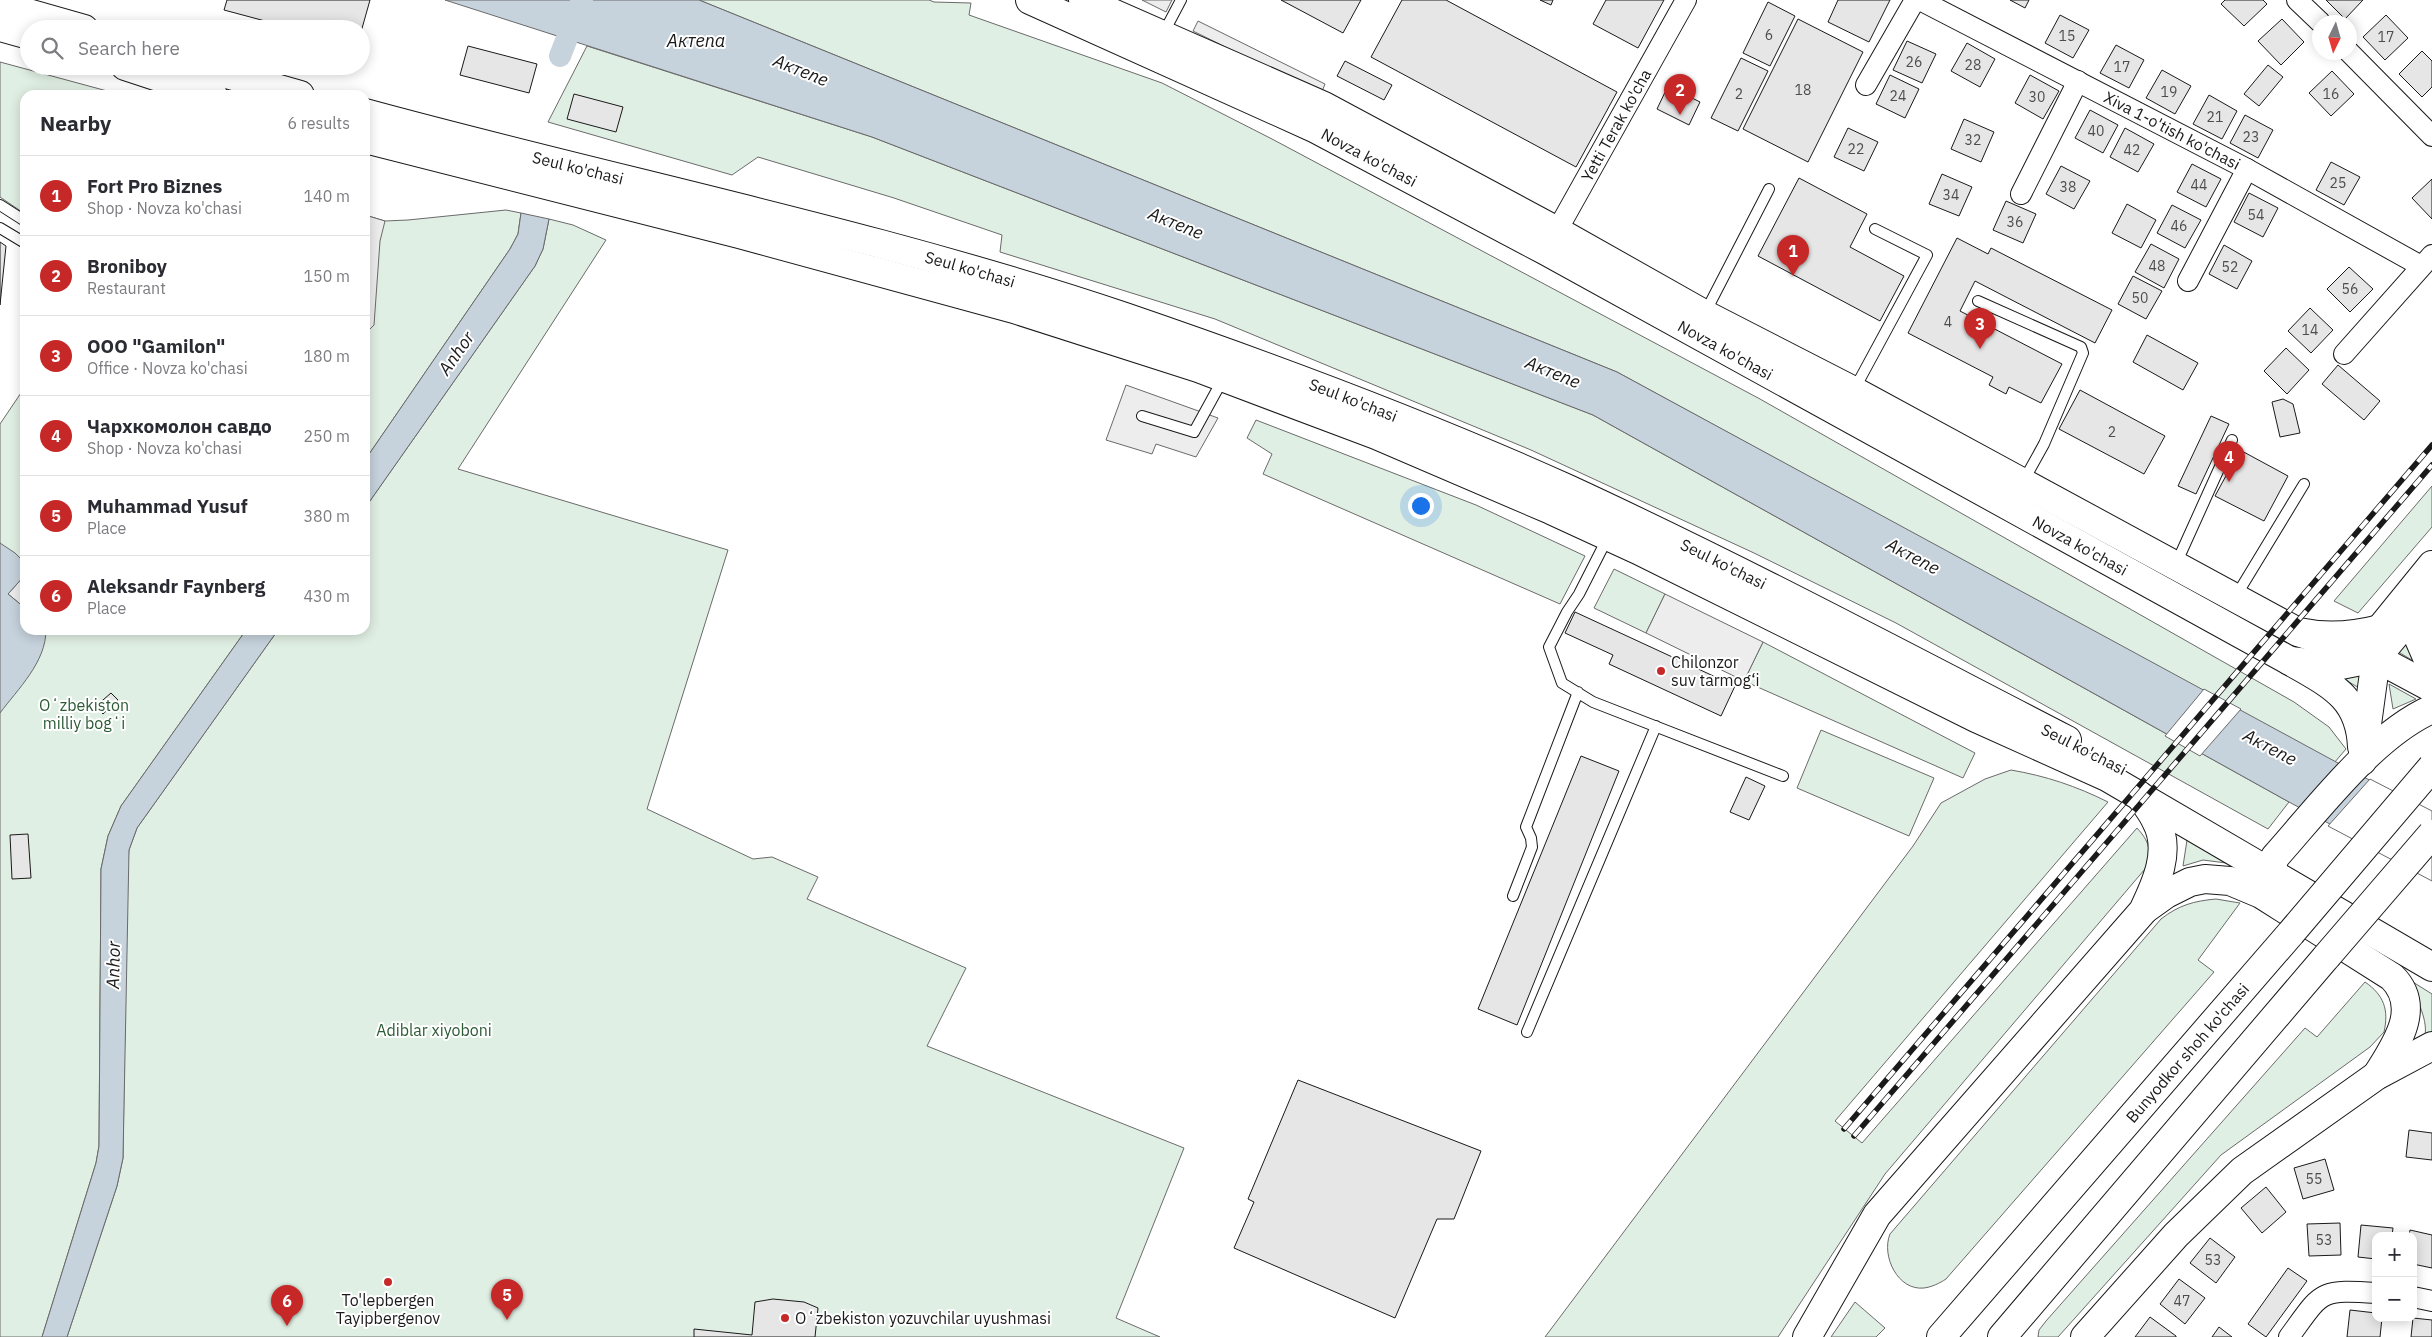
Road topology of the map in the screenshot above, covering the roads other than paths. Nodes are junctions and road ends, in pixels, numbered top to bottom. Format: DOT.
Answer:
graph roads {
  1 [pos="1030,0"];
  2 [pos="1083,0"];
  3 [pos="1181,0"];
  4 [pos="1686,0"];
  5 [pos="1915,0"];
  6 [pos="1920,0"];
  7 [pos="2297,0"];
  8 [pos="0,4"];
  9 [pos="2313,15"];
  10 [pos="54,20"];
  11 [pos="0,27"];
  12 [pos="20,33"];
  13 [pos="1163,35"];
  14 [pos="2357,60"];
  15 [pos="152,75"];
  16 [pos="230,75"];
  17 [pos="2078,81"];
  18 [pos="1866,85"];
  19 [pos="197,90"];
  20 [pos="283,90"];
  21 [pos="370,115"];
  22 [pos="2432,136"];
  23 [pos="370,140"];
  24 [pos="523,167"];
  25 [pos="2247,169"];
  26 [pos="559,176"];
  27 [pos="1769,189"];
  28 [pos="2021,194"];
  29 [pos="0,205"];
  30 [pos="20,218"];
  31 [pos="0,228"];
  32 [pos="1875,229"];
  33 [pos="20,240"];
  34 [pos="1551,241"];
  35 [pos="2426,260"];
  36 [pos="2188,281"];
  37 [pos="1978,301"];
  38 [pos="1704,314"];
  39 [pos="2344,354"];
  40 [pos="1223,378"];
  41 [pos="1854,391"];
  42 [pos="1142,416"];
  43 [pos="2232,440"];
  44 [pos="2023,483"];
  45 [pos="2304,484"];
  46 [pos="1608,536"];
  47 [pos="2176,565"];
  48 [pos="2432,565"];
  49 [pos="2235,597"];
  50 [pos="2426,599"];
  51 [pos="2380,629"];
  52 [pos="2298,632"];
  53 [pos="2376,658"];
  54 [pos="2290,661"];
  55 [pos="2432,669"];
  56 [pos="2432,688"];
  57 [pos="1578,692"];
  58 [pos="2432,709"];
  59 [pos="1656,726"];
  60 [pos="2362,761"];
  61 [pos="2432,767"];
  62 [pos="1783,776"];
  63 [pos="2139,795"];
  64 [pos="2432,834"];
  65 [pos="2275,866"];
  66 [pos="1513,896"];
  67 [pos="2143,911"];
  68 [pos="2432,967"];
  69 [pos="1527,1032"];
  70 [pos="2432,1046"];
  71 [pos="2376,1076"];
  72 [pos="2372,1293"];
  73 [pos="2417,1298"];
  74 [pos="2432,1301"];
  75 [pos="1966,1309"];
  76 [pos="1807,1337"];
  77 [pos="1931,1337"];
  78 [pos="1941,1337"];
  79 [pos="2002,1337"];
  80 [pos="2085,1337"];
  81 [pos="2289,1337"];
  1 -- 34 [label="main road, Novza ko'chasi"];
  2 -- 13 [label="main road, Novza ko'chasi"];
  3 -- 13 [label="lane"];
  4 -- 34 [label="street, Yetti Terak ko'cha"];
  5 -- 18 [label="street"];
  6 -- 17 [label="street, Xiva 1-o'tish ko'chasi"];
  7 -- 9 [label="street"];
  8 -- 10 [label="main road"];
  11 -- 12 [label="main road"];
  13 -- 34 [label="main road, Novza ko'chasi"];
  14 -- 22 [label="street"];
  15 -- 19 [label="main road"];
  16 -- 20 [label="main road"];
  17 -- 25 [label="street, Xiva 1-o'tish ko'chasi"];
  17 -- 28 [label="street"];
  21 -- 24 [label="main road, Seul ko'chasi"];
  23 -- 24 [label="main road, Seul ko'chasi"];
  24 -- 26 [label="main road, Seul ko'chasi"];
  25 -- 35 [label="street, Xiva 1-o'tish ko'chasi"];
  25 -- 36 [label="street"];
  26 -- 40 [label="main road, Seul ko'chasi"];
  26 -- 65 [label="main road, Seul ko'chasi"];
  27 -- 38 [label="lane"];
  29 -- 30 [label="lane"];
  31 -- 33 [label="lane"];
  32 -- 41 [label="lane"];
  34 -- 38 [label="main road, Novza ko'chasi"];
  34 -- 54 [label="main road, Novza ko'chasi"];
  35 -- 39 [label="street"];
  37 -- 44 [label="lane"];
  38 -- 41 [label="main road, Novza ko'chasi"];
  40 -- 42 [label="lane"];
  40 -- 46 [label="main road, Seul ko'chasi"];
  41 -- 44 [label="main road, Novza ko'chasi"];
  43 -- 47 [label="lane"];
  44 -- 47 [label="main road, Novza ko'chasi"];
  45 -- 49 [label="lane"];
  46 -- 57 [label="lane"];
  46 -- 63 [label="main road, Seul ko'chasi"];
  47 -- 49 [label="main road, Novza ko'chasi"];
  48 -- 51 [label="main road"];
  49 -- 52 [label="main road, Novza ko'chasi"];
  50 -- 53 [label="main road"];
  50 -- 55 [label="main road"];
  51 -- 52 [label="main road"];
  51 -- 53 [label="main road"];
  52 -- 53 [label="main road, Novza ko'chasi"];
  53 -- 54 [label="main road"];
  53 -- 56 [label="main road, Novza ko'chasi"];
  53 -- 60 [label="main road"];
  54 -- 60 [label="main road, Novza ko'chasi"];
  57 -- 59 [label="lane"];
  57 -- 66 [label="lane"];
  58 -- 60 [label="main road"];
  59 -- 62 [label="lane"];
  59 -- 69 [label="lane"];
  60 -- 65 [label="main road"];
  61 -- 75 [label="main road, Bunyodkor shoh ko'chasi, bridge"];
  63 -- 65 [label="main road, Seul ko'chasi"];
  63 -- 67 [label="main road"];
  64 -- 79 [label="main road, bridge"];
  65 -- 68 [label="main road, Seul ko'chasi"];
  67 -- 71 [label="main road"];
  67 -- 76 [label="main road"];
  70 -- 71 [label="main road"];
  71 -- 80 [label="main road"];
  72 -- 81 [label="street"];
  73 -- 74 [label="street"];
  75 -- 77 [label="main road"];
  75 -- 78 [label="main road, Bunyodkor shoh ko'chasi"];
}
